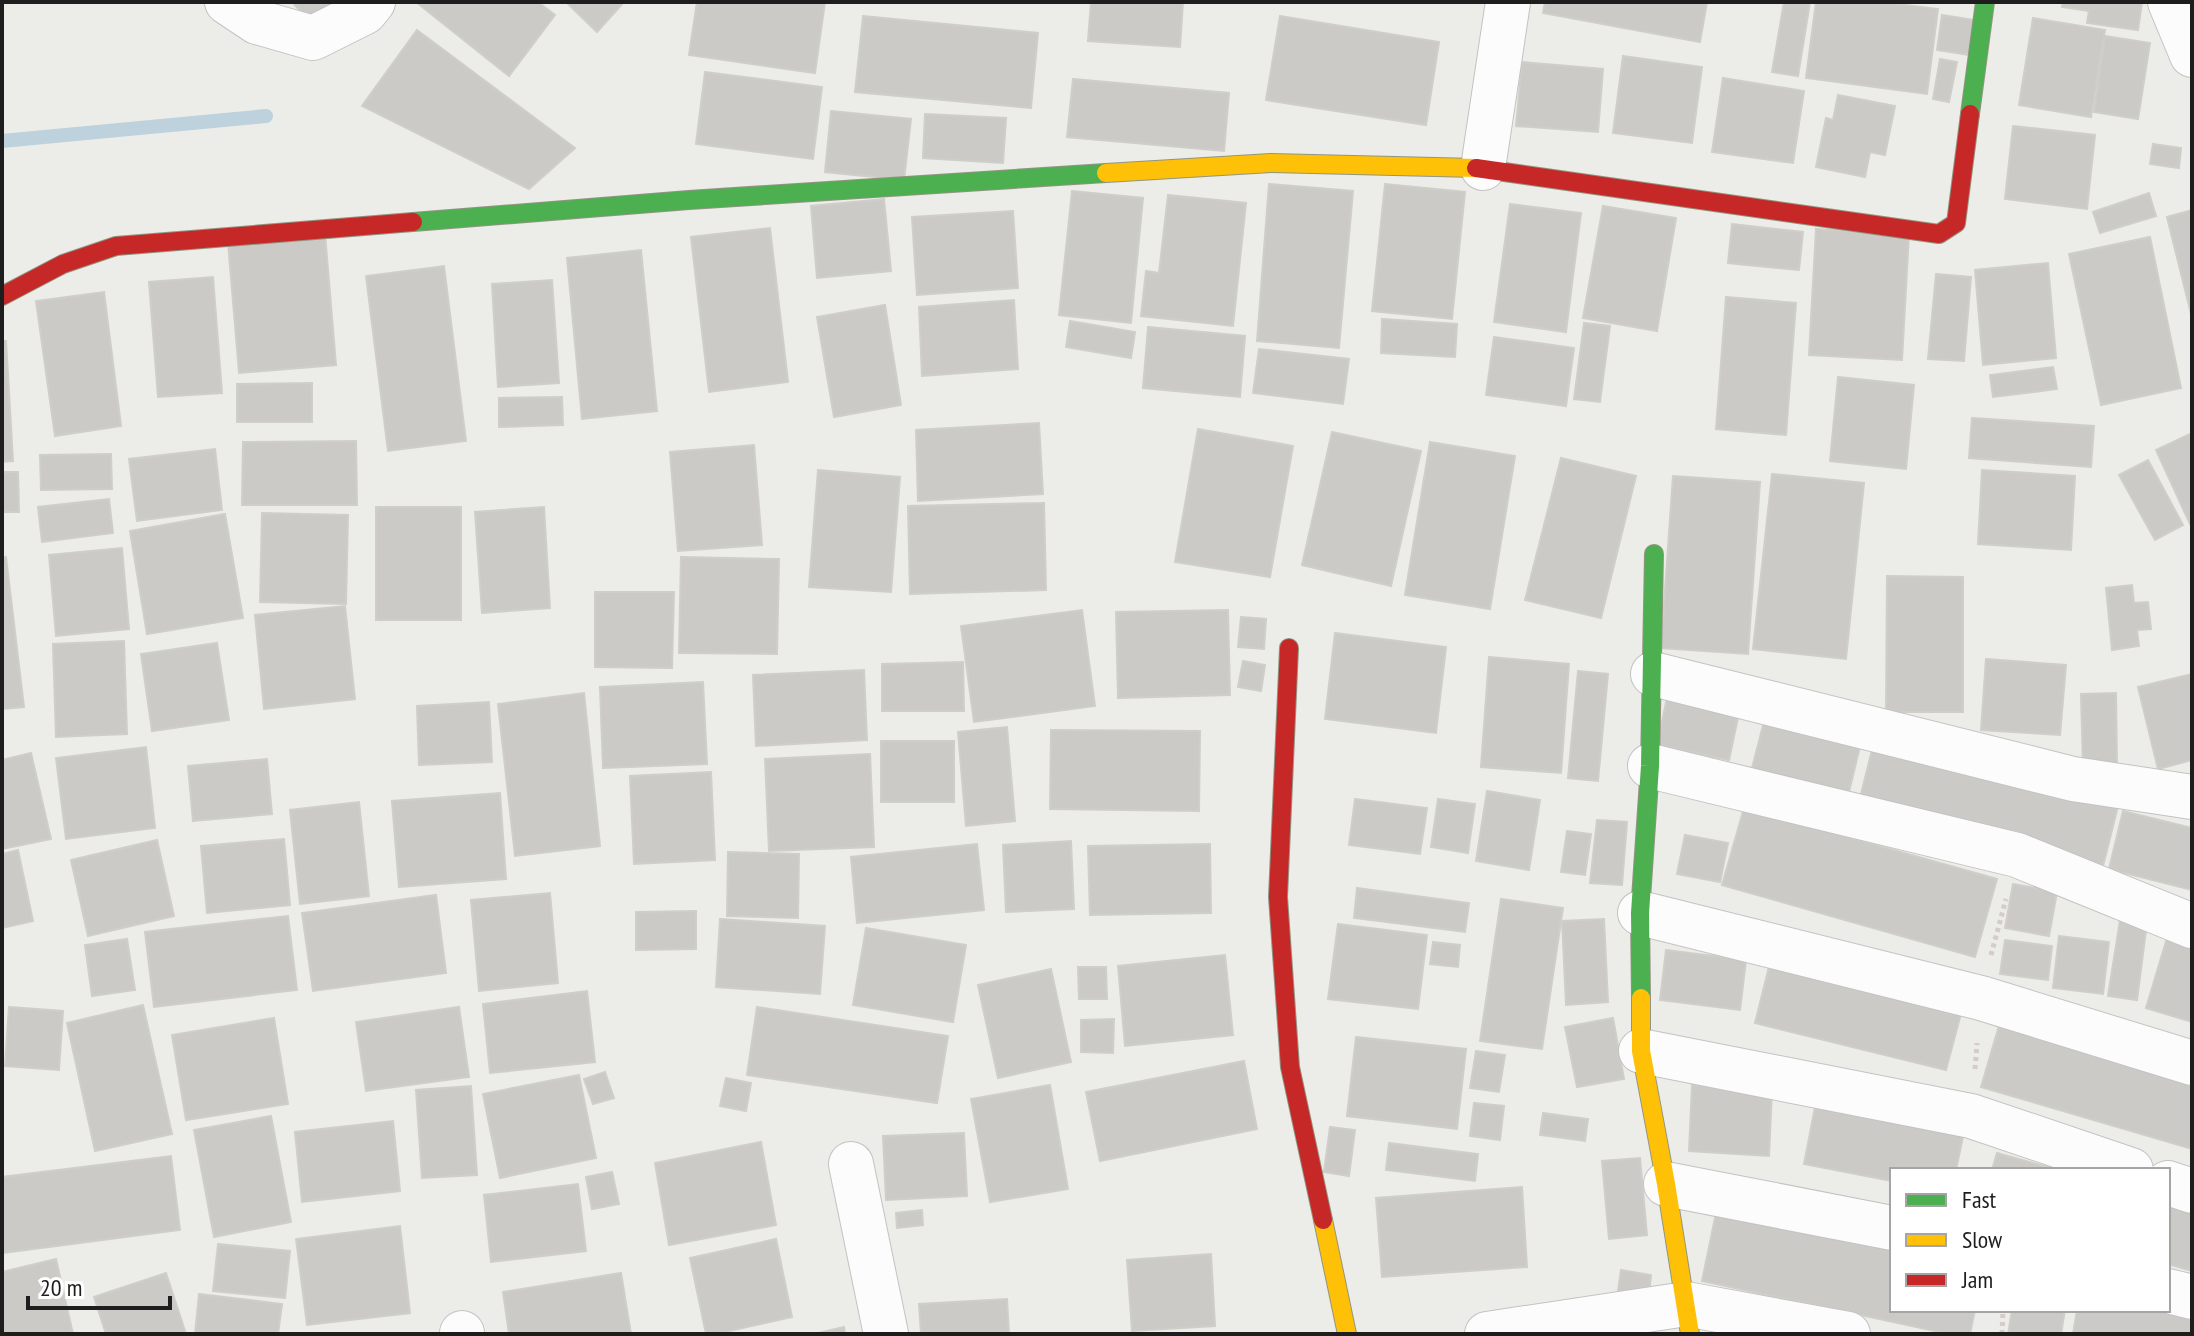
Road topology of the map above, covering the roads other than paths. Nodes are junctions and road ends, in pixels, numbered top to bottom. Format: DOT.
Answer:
graph roads {
  1 [pos="227,2"];
  2 [pos="373,2"];
  3 [pos="1508,2"];
  4 [pos="1985,2"];
  5 [pos="2170,2"];
  6 [pos="2192,55"];
  7 [pos="1483,168"];
  8 [pos="2,296"];
  9 [pos="1654,554"];
  10 [pos="1289,648"];
  11 [pos="1653,674"];
  12 [pos="1650,766"];
  13 [pos="2192,797"];
  14 [pos="1640,913"];
  15 [pos="2192,926"];
  16 [pos="1641,1051"];
  17 [pos="2192,1063"];
  18 [pos="851,1164"];
  19 [pos="2125,1168"];
  20 [pos="1666,1184"];
  21 [pos="2170,1184"];
  22 [pos="2192,1191"];
  23 [pos="1890,1228"];
  24 [pos="2170,1292"];
  25 [pos="2192,1297"];
  26 [pos="1688,1319"];
  27 [pos="886,1334"];
  28 [pos="1347,1334"];
  29 [pos="1487,1334"];
  30 [pos="1848,1334"];
  1 -- 2 [label="street"];
  3 -- 7 [label="street"];
  4 -- 7 [label="street"];
  5 -- 6 [label="street"];
  7 -- 8 [label="street"];
  9 -- 11 [label="street"];
  10 -- 28 [label="street"];
  11 -- 12 [label="street"];
  11 -- 13 [label="street"];
  12 -- 14 [label="street"];
  12 -- 15 [label="street"];
  14 -- 16 [label="street"];
  14 -- 17 [label="street"];
  16 -- 19 [label="street"];
  16 -- 20 [label="street"];
  18 -- 27 [label="street"];
  20 -- 23 [label="street"];
  20 -- 26 [label="street"];
  21 -- 22 [label="street"];
  24 -- 25 [label="street"];
  26 -- 29 [label="street"];
  26 -- 30 [label="street"];
}
